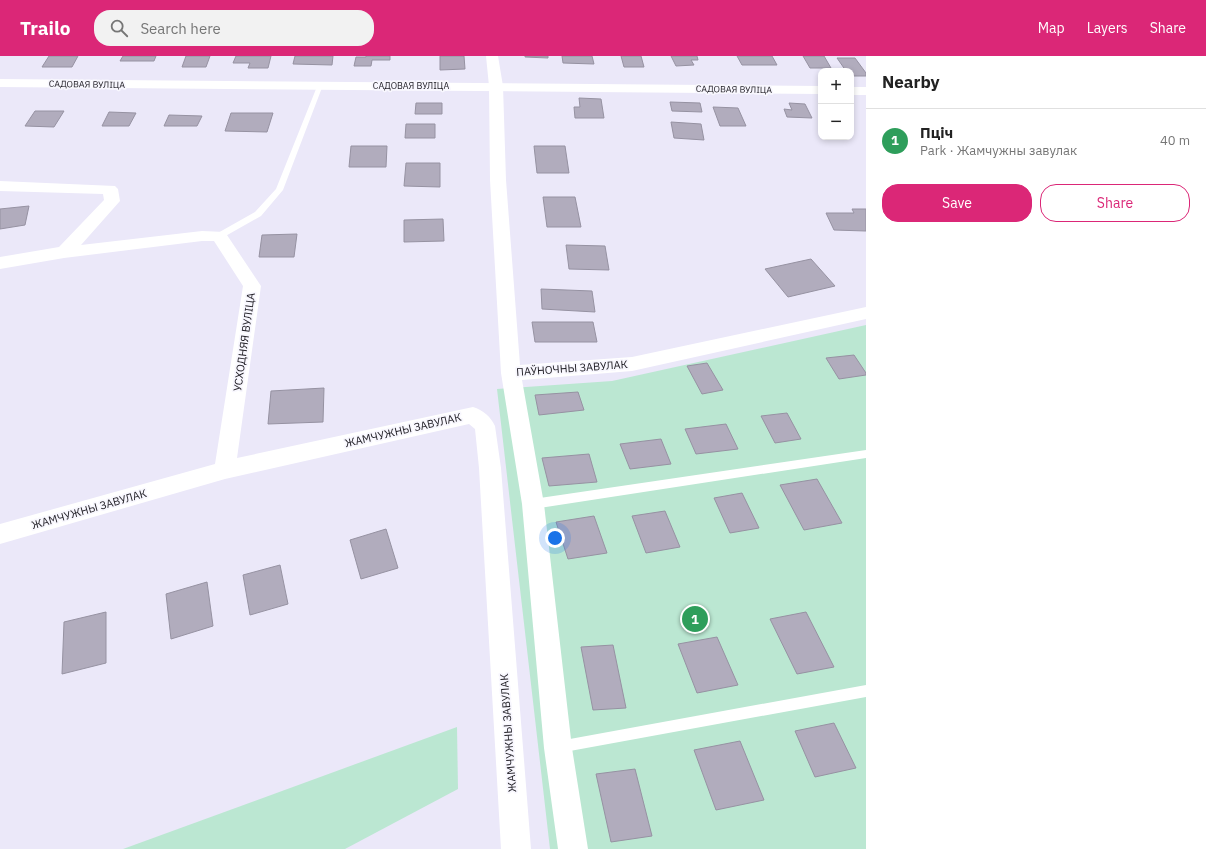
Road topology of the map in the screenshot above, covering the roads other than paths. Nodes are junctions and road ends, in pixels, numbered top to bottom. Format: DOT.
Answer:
graph roads {
  1 [pos="492,56"];
  2 [pos="0,83"];
  3 [pos="320,85"];
  4 [pos="496,86"];
  5 [pos="818,90"];
  6 [pos="854,91"];
  7 [pos="866,91"];
  8 [pos="0,186"];
  9 [pos="219,236"];
  10 [pos="64,252"];
  11 [pos="0,263"];
  12 [pos="866,312"];
  13 [pos="511,373"];
  14 [pos="866,454"];
  15 [pos="225,470"];
  16 [pos="533,504"];
  17 [pos="0,534"];
  18 [pos="866,691"];
  19 [pos="558,748"];
  20 [pos="516,849"];
  21 [pos="573,849"];
  1 -- 4 [label="street, ПАЎНОЧНЫ ЗАВУЛАК"];
  2 -- 3 [label="street, САДОВАЯ ВУЛІЦА"];
  3 -- 4 [label="street, САДОВАЯ ВУЛІЦА"];
  3 -- 9 [label="lane"];
  4 -- 5 [label="street, САДОВАЯ ВУЛІЦА"];
  4 -- 13 [label="street, ПАЎНОЧНЫ ЗАВУЛАК"];
  6 -- 7 [label="street"];
  8 -- 10 [label="street"];
  9 -- 10 [label="street"];
  9 -- 15 [label="street, УСХОДНЯЯ ВУЛІЦА"];
  10 -- 11 [label="street"];
  12 -- 13 [label="street, ПАЎНОЧНЫ ЗАВУЛАК"];
  13 -- 16 [label="street"];
  14 -- 16 [label="lane"];
  15 -- 17 [label="street, ЖАМЧУЖНЫ ЗАВУЛАК"];
  15 -- 20 [label="street, ЖАМЧУЖНЫ ЗАВУЛАК"];
  16 -- 19 [label="street"];
  18 -- 19 [label="lane"];
  19 -- 21 [label="street"];
}
